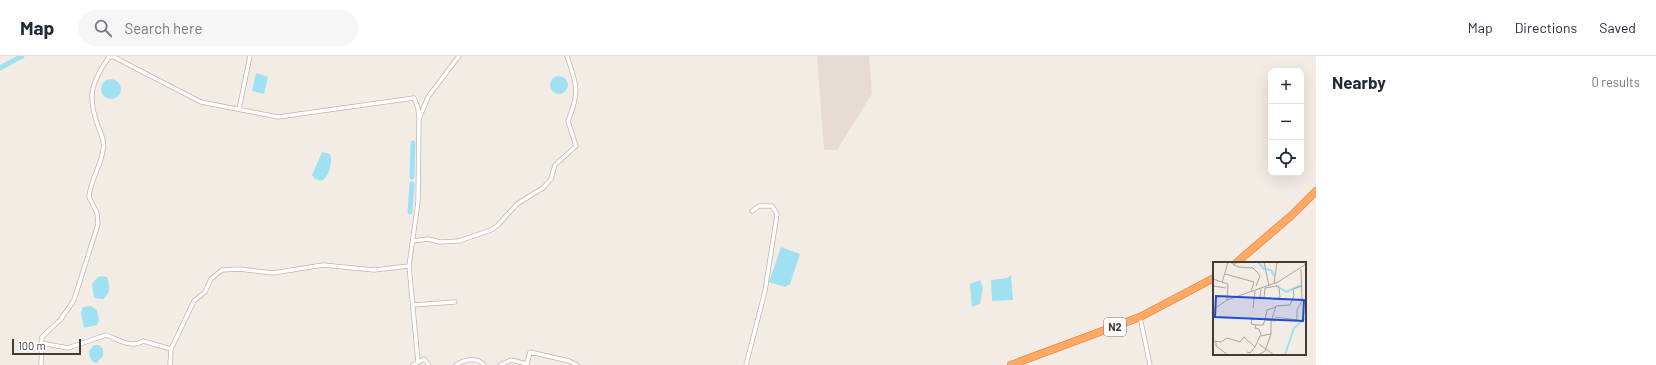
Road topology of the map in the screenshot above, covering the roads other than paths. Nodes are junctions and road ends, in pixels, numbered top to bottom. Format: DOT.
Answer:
graph roads {
  1 [pos="250,56"];
  2 [pos="459,56"];
  3 [pos="567,56"];
  4 [pos="239,109"];
  5 [pos="419,119"];
  6 [pos="1316,191"];
  7 [pos="752,211"];
  8 [pos="413,241"];
  9 [pos="1237,262"];
  10 [pos="409,266"];
  11 [pos="1213,279"];
  12 [pos="455,302"];
  13 [pos="413,304"];
  14 [pos="1140,317"];
  15 [pos="41,344"];
  16 [pos="171,349"];
  17 [pos="418,362"];
  18 [pos="41,365"];
  19 [pos="170,365"];
  20 [pos="413,365"];
  21 [pos="429,365"];
  22 [pos="456,365"];
  23 [pos="484,365"];
  24 [pos="500,365"];
  25 [pos="577,365"];
  26 [pos="746,365"];
  27 [pos="1011,365"];
  28 [pos="1150,365"];
  1 -- 4 [label="street"];
  2 -- 5 [label="street"];
  3 -- 8 [label="street"];
  4 -- 5 [label="street"];
  4 -- 15 [label="street"];
  5 -- 8 [label="street"];
  6 -- 9 [label="highway"];
  7 -- 26 [label="street"];
  8 -- 10 [label="street"];
  10 -- 13 [label="street"];
  10 -- 16 [label="street"];
  11 -- 14 [label="highway, N2"];
  12 -- 13 [label="street"];
  13 -- 17 [label="street"];
  14 -- 27 [label="highway, N2"];
  14 -- 28 [label="street"];
  15 -- 16 [label="street"];
  15 -- 18 [label="street"];
  16 -- 19 [label="street"];
  17 -- 20 [label="street"];
  17 -- 21 [label="street"];
  22 -- 23 [label="street"];
  24 -- 25 [label="street"];
}
